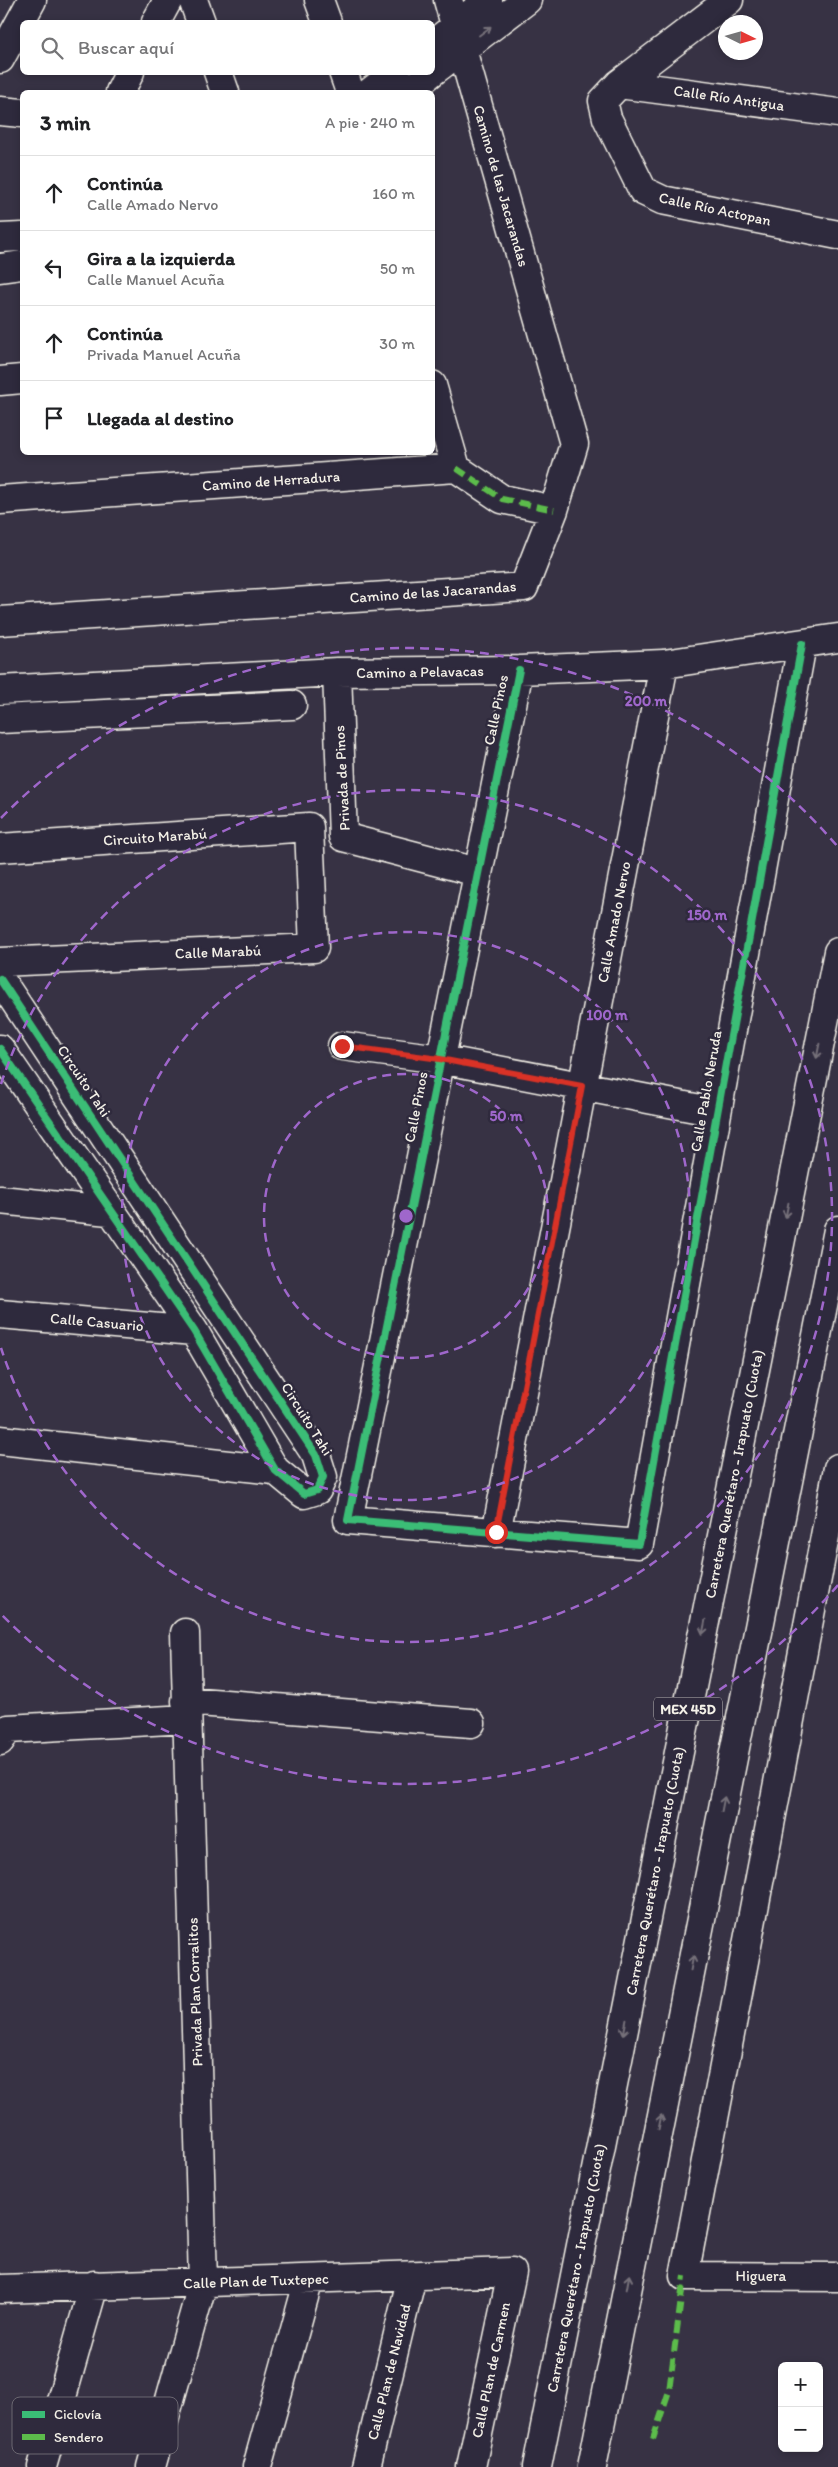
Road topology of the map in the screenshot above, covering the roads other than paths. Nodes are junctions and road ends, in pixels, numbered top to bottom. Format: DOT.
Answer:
graph roads {
  1 [pos="32,0"];
  2 [pos="168,0"];
  3 [pos="193,0"];
  4 [pos="319,0"];
  5 [pos="448,0"];
  6 [pos="488,0"];
  7 [pos="527,0"];
  8 [pos="729,0"];
  9 [pos="21,20"];
  10 [pos="157,20"];
  11 [pos="200,20"];
  12 [pos="326,20"];
  13 [pos="20,22"];
  14 [pos="458,38"];
  15 [pos="435,44"];
  16 [pos="0,59"];
  17 [pos="435,68"];
  18 [pos="128,75"];
  19 [pos="219,75"];
  20 [pos="344,75"];
  21 [pos="392,75"];
  22 [pos="428,75"];
  23 [pos="619,84"];
  24 [pos="121,90"];
  25 [pos="223,90"];
  26 [pos="349,90"];
  27 [pos="373,90"];
  28 [pos="410,90"];
  29 [pos="0,111"];
  30 [pos="20,113"];
  31 [pos="838,113"];
  32 [pos="838,234"];
  33 [pos="20,237"];
  34 [pos="0,238"];
  35 [pos="20,265"];
  36 [pos="0,268"];
  37 [pos="20,379"];
  38 [pos="0,381"];
  39 [pos="435,395"];
  40 [pos="456,468"];
  41 [pos="0,500"];
  42 [pos="554,510"];
  43 [pos="0,621"];
  44 [pos="838,638"];
  45 [pos="802,644"];
  46 [pos="664,664"];
  47 [pos="519,670"];
  48 [pos="337,672"];
  49 [pos="0,690"];
  50 [pos="292,705"];
  51 [pos="0,718"];
  52 [pos="309,827"];
  53 [pos="0,848"];
  54 [pos="477,872"];
  55 [pos="838,952"];
  56 [pos="0,962"];
  57 [pos="0,979"];
  58 [pos="342,1046"];
  59 [pos="0,1050"];
  60 [pos="440,1059"];
  61 [pos="10,1080"];
  62 [pos="582,1086"];
  63 [pos="716,1112"];
  64 [pos="0,1200"];
  65 [pos="109,1211"];
  66 [pos="838,1230"];
  67 [pos="0,1314"];
  68 [pos="194,1331"];
  69 [pos="0,1440"];
  70 [pos="838,1468"];
  71 [pos="275,1470"];
  72 [pos="496,1532"];
  73 [pos="185,1633"];
  74 [pos="186,1710"];
  75 [pos="471,1723"];
  76 [pos="0,1741"];
  77 [pos="512,2272"];
  78 [pos="412,2276"];
  79 [pos="838,2277"];
  80 [pos="309,2279"];
  81 [pos="203,2282"];
  82 [pos="94,2285"];
  83 [pos="0,2289"];
  84 [pos="568,2310"];
  85 [pos="622,2317"];
  86 [pos="62,2397"];
  87 [pos="170,2397"];
  88 [pos="46,2454"];
  89 [pos="154,2454"];
  90 [pos="42,2467"];
  91 [pos="150,2467"];
  92 [pos="257,2467"];
  93 [pos="366,2467"];
  94 [pos="471,2467"];
  95 [pos="522,2467"];
  96 [pos="537,2467"];
  97 [pos="592,2467"];
  98 [pos="606,2467"];
  1 -- 9 [label="main road"];
  2 -- 10 [label="main road"];
  3 -- 11 [label="main road"];
  4 -- 12 [label="main road"];
  5 -- 14 [label="main road, Camino de las Jacarandas"];
  6 -- 14 [label="main road"];
  14 -- 7 [label="main road, one-way"];
  8 -- 23 [label="main road, Calle Río Actopan"];
  13 -- 16 [label="main road"];
  14 -- 15 [label="main road"];
  14 -- 17 [label="main road"];
  14 -- 42 [label="main road, Camino de las Jacarandas"];
  18 -- 24 [label="main road"];
  19 -- 25 [label="main road"];
  20 -- 26 [label="main road"];
  21 -- 27 [label="main road"];
  22 -- 28 [label="main road"];
  23 -- 31 [label="main road, Calle Río Antigua"];
  23 -- 32 [label="main road, Calle Río Actopan"];
  29 -- 30 [label="main road"];
  33 -- 34 [label="main road"];
  35 -- 36 [label="main road"];
  37 -- 38 [label="main road"];
  39 -- 40 [label="main road"];
  40 -- 41 [label="main road, Camino de Herradura"];
  40 -- 42 [label="main road"];
  42 -- 43 [label="main road, Camino de las Jacarandas"];
  44 -- 45 [label="main road, Camino a Pelavacas"];
  45 -- 46 [label="main road, Camino a Pelavacas"];
  45 -- 63 [label="main road, Calle Pablo Neruda"];
  46 -- 47 [label="main road, Camino a Pelavacas"];
  46 -- 62 [label="main road, Calle Amado Nervo"];
  47 -- 48 [label="main road, Camino a Pelavacas"];
  47 -- 54 [label="main road, Calle Pinos"];
  48 -- 49 [label="main road, Camino a Pelavacas"];
  48 -- 54 [label="main road, Privada de Pinos"];
  50 -- 51 [label="main road"];
  52 -- 53 [label="main road, Circuito Marabú"];
  52 -- 56 [label="main road, Calle Marabú"];
  54 -- 60 [label="main road, Calle Pinos"];
  55 -- 84 [label="main road, Carretera Querétaro - Irapuato (Cuota) / MEX 45D, one-way"];
  57 -- 71 [label="main road, Circuito Tahi"];
  58 -- 60 [label="main road"];
  59 -- 61 [label="main road, Circuito Tahi"];
  60 -- 62 [label="main road"];
  60 -- 72 [label="main road, Calle Pinos"];
  61 -- 65 [label="main road, Circuito Tahi"];
  62 -- 63 [label="main road"];
  62 -- 72 [label="main road, Calle Amado Nervo"];
  63 -- 72 [label="main road, Calle Pablo Neruda"];
  64 -- 65 [label="main road"];
  65 -- 68 [label="main road, Circuito Tahi"];
  85 -- 66 [label="main road, MEX 45D, one-way"];
  67 -- 68 [label="main road, Calle Casuario"];
  68 -- 71 [label="main road, Circuito Tahi"];
  69 -- 71 [label="main road"];
  70 -- 79 [label="main road, Higuera"];
  73 -- 74 [label="main road, Privada Plan Corralitos"];
  74 -- 75 [label="main road"];
  74 -- 76 [label="main road"];
  74 -- 81 [label="main road, Privada Plan Corralitos"];
  77 -- 78 [label="main road, Calle Plan de Tuxtepec"];
  77 -- 94 [label="main road, Calle Plan de Carmen"];
  78 -- 80 [label="main road, Calle Plan de Tuxtepec"];
  78 -- 93 [label="main road, Calle Plan de Navidad"];
  80 -- 81 [label="main road, Calle Plan de Tuxtepec"];
  80 -- 92 [label="main road"];
  81 -- 82 [label="main road, Calle Plan de Tuxtepec"];
  81 -- 87 [label="main road, Privada Plan Corralitos"];
  82 -- 83 [label="main road, Calle Plan de Tuxtepec"];
  82 -- 86 [label="main road"];
  84 -- 95 [label="main road"];
  84 -- 96 [label="main road, Carretera Querétaro - Irapuato (Cuota) / MEX 45D"];
  85 -- 97 [label="main road, MEX 45D"];
  85 -- 98 [label="main road"];
  88 -- 90 [label="main road"];
  89 -- 91 [label="main road, Privada Plan Corralitos"];
}
